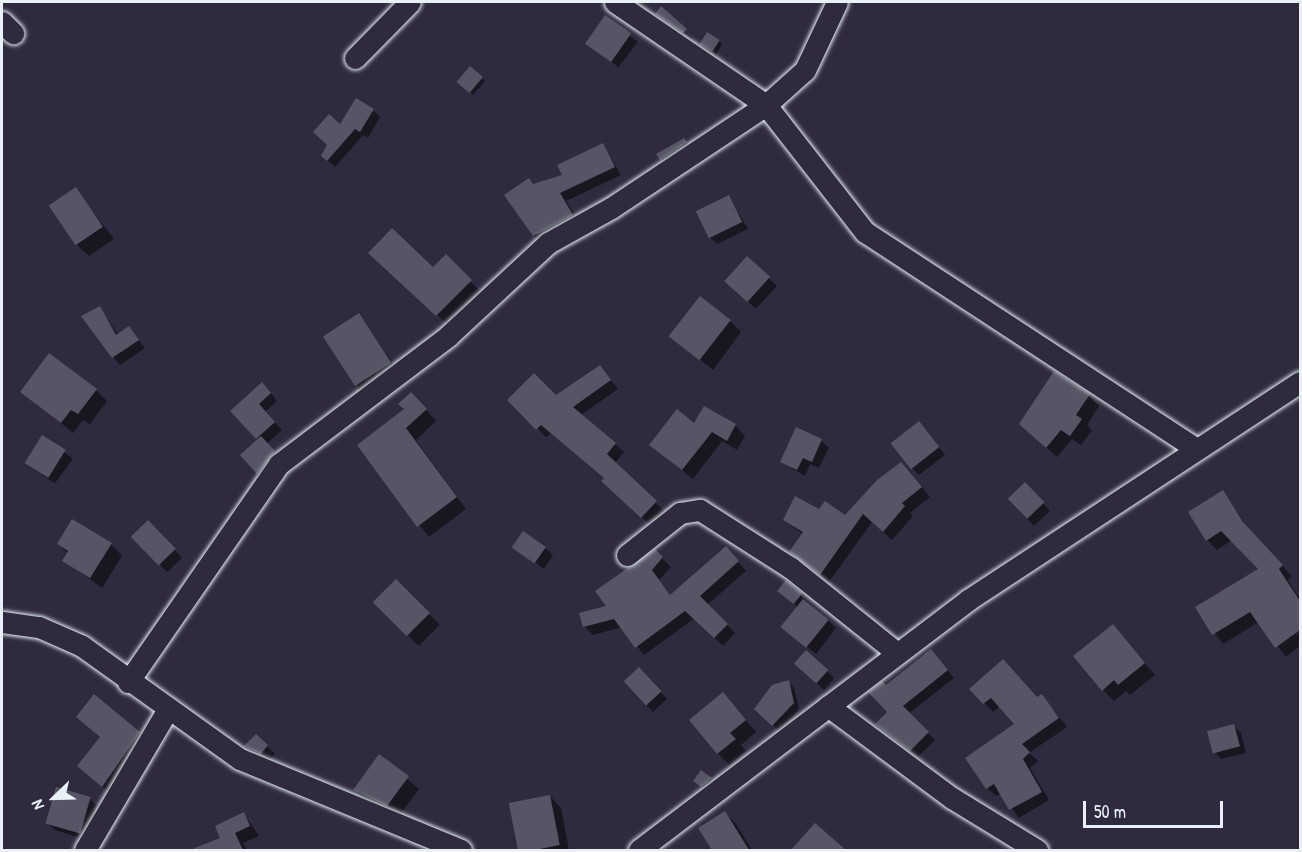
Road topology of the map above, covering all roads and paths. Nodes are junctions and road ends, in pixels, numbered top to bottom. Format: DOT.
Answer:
graph roads {
  1 [pos="410,2"];
  2 [pos="615,2"];
  3 [pos="837,2"];
  4 [pos="355,58"];
  5 [pos="766,105"];
  6 [pos="1300,382"];
  7 [pos="1195,448"];
  8 [pos="627,555"];
  9 [pos="2,622"];
  10 [pos="896,652"];
  11 [pos="128,682"];
  12 [pos="828,706"];
  13 [pos="168,709"];
  14 [pos="85,850"];
  15 [pos="461,850"];
  16 [pos="639,850"];
  17 [pos="1037,850"];
  1 -- 4 [label="street"];
  2 -- 5 [label="street"];
  3 -- 5 [label="street"];
  5 -- 7 [label="street"];
  5 -- 11 [label="street"];
  6 -- 7 [label="street"];
  7 -- 10 [label="street"];
  8 -- 10 [label="street"];
  9 -- 11 [label="street"];
  10 -- 12 [label="street"];
  11 -- 13 [label="street"];
  12 -- 16 [label="street"];
  12 -- 17 [label="street"];
  13 -- 14 [label="street"];
  13 -- 15 [label="street"];
}
